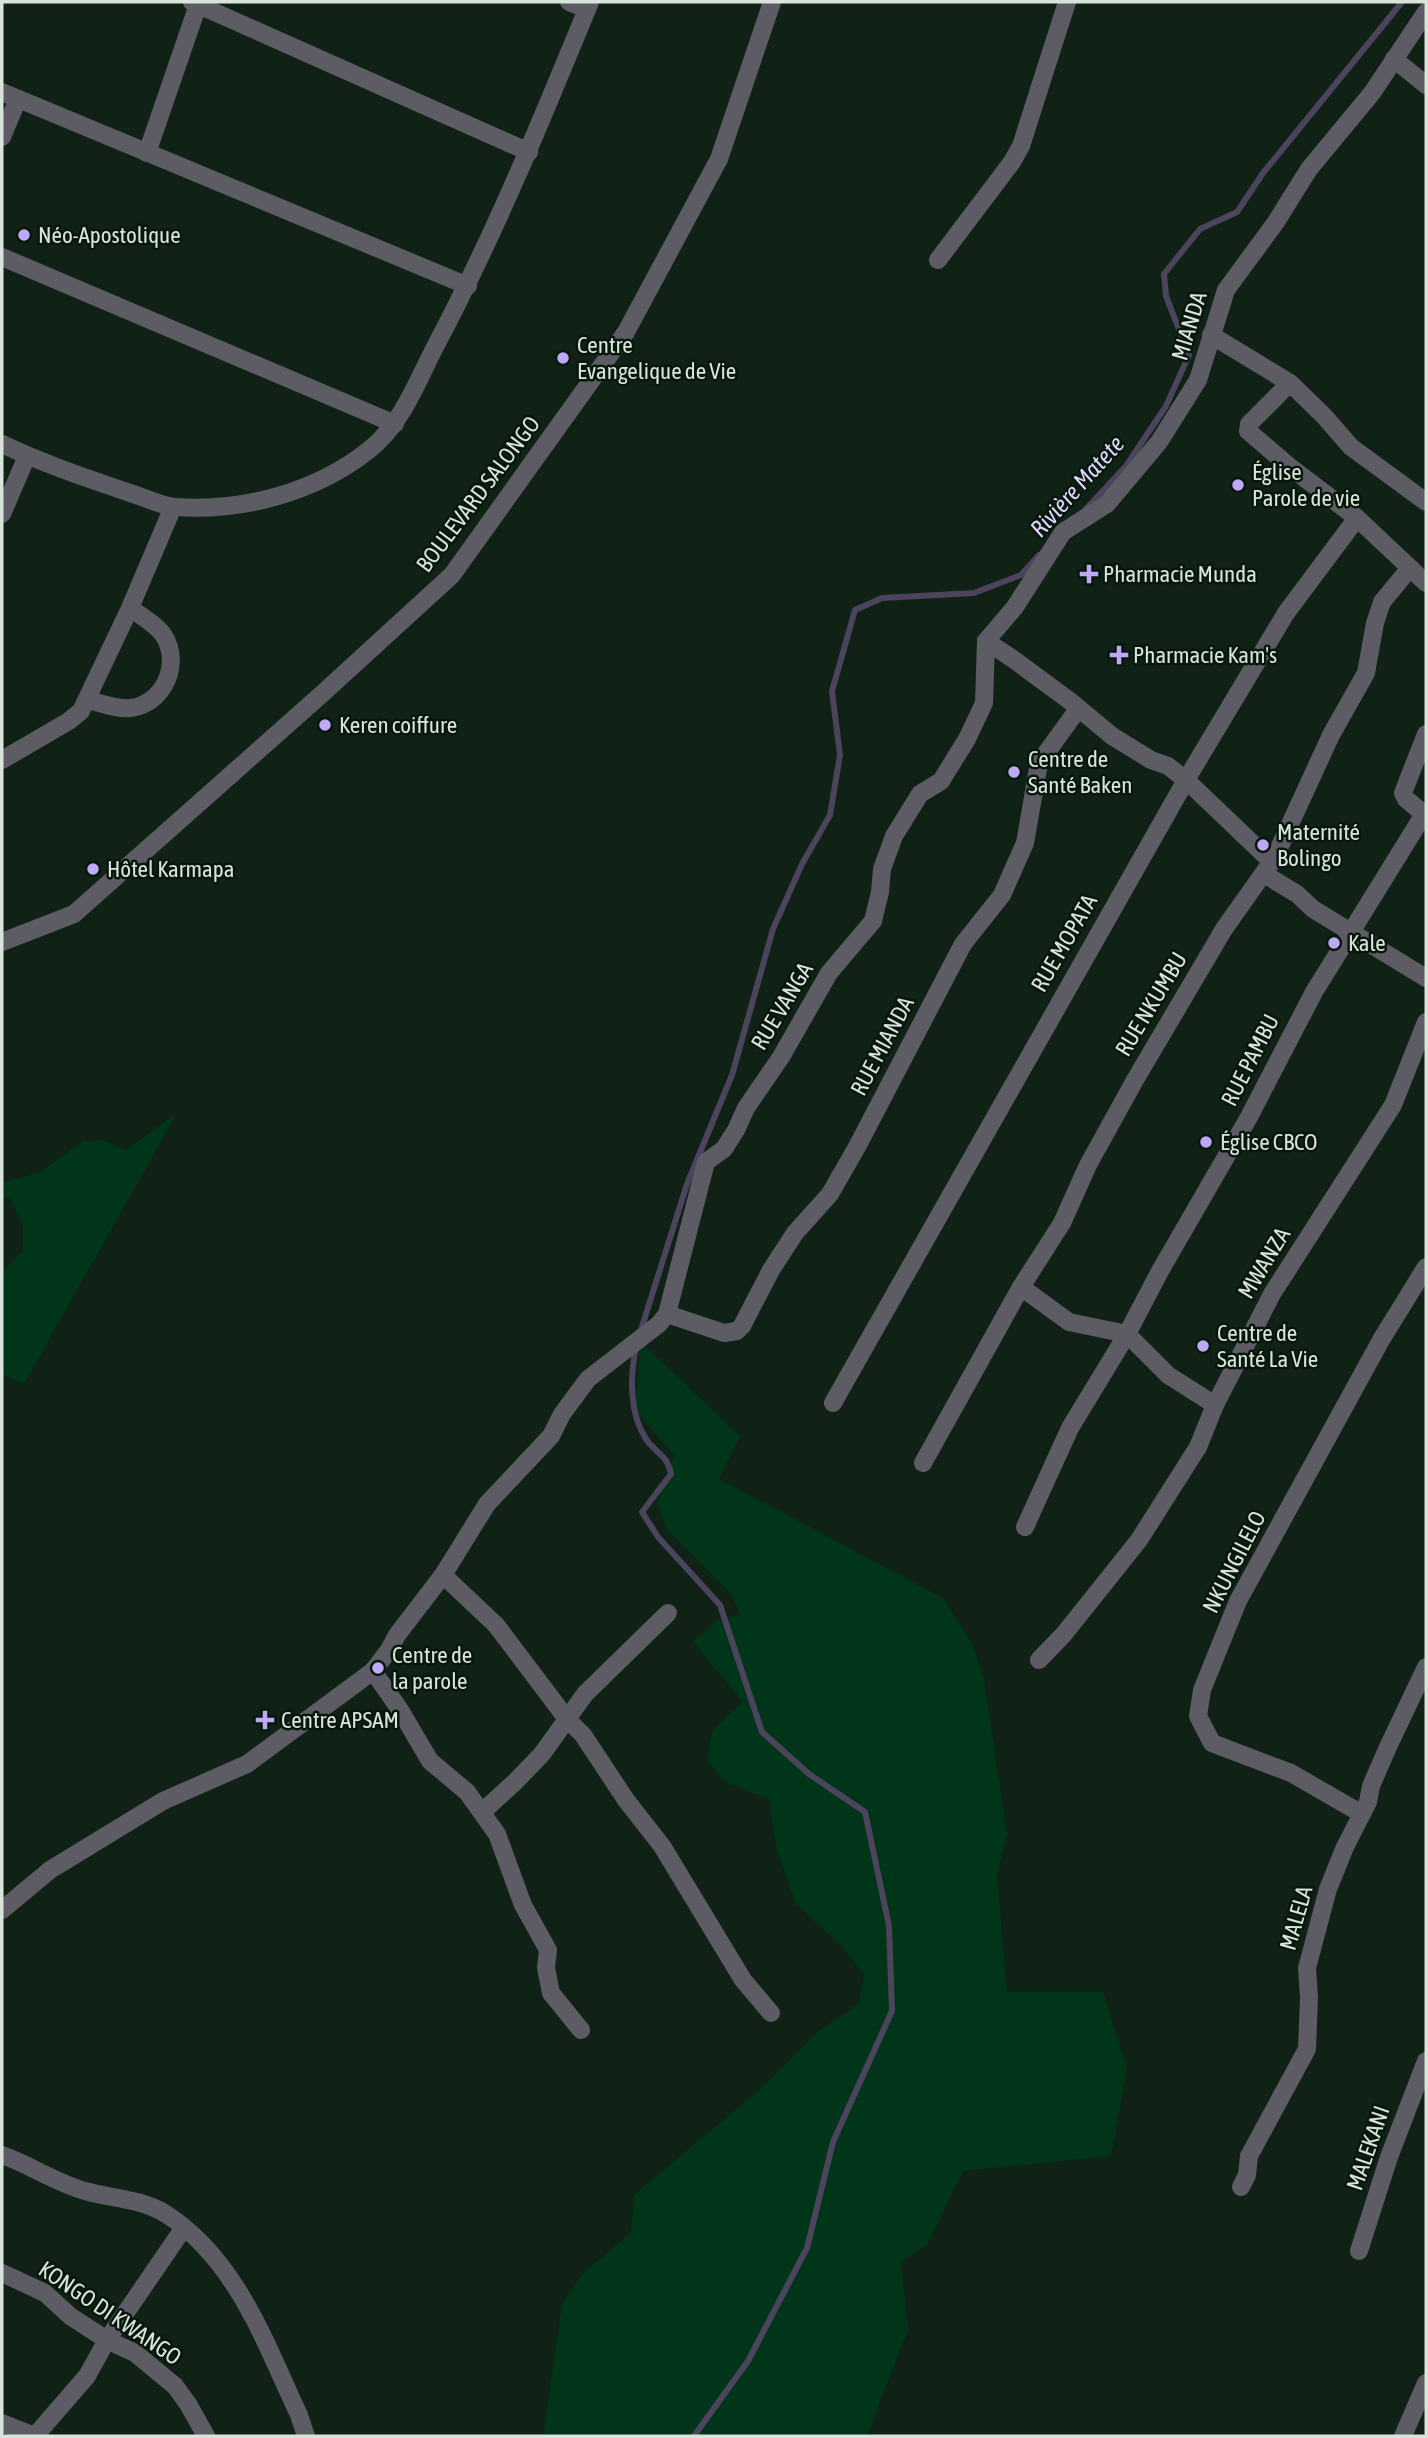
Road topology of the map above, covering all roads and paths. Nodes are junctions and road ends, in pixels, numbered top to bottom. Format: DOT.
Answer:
graph roads {
  1 [pos="569,2"];
  2 [pos="772,2"];
  3 [pos="1067,2"];
  4 [pos="196,3"];
  5 [pos="589,6"];
  6 [pos="1426,12"];
  7 [pos="1394,59"];
  8 [pos="1426,86"];
  9 [pos="10,95"];
  10 [pos="2,137"];
  11 [pos="529,152"];
  12 [pos="147,153"];
  13 [pos="2,257"];
  14 [pos="938,260"];
  15 [pos="468,286"];
  16 [pos="1211,335"];
  17 [pos="1290,383"];
  18 [pos="395,424"];
  19 [pos="2,444"];
  20 [pos="27,456"];
  21 [pos="1426,502"];
  22 [pos="173,507"];
  23 [pos="2,514"];
  24 [pos="1357,518"];
  25 [pos="1410,568"];
  26 [pos="1426,583"];
  27 [pos="130,608"];
  28 [pos="986,641"];
  29 [pos="88,700"];
  30 [pos="1078,709"];
  31 [pos="1426,734"];
  32 [pos="2,760"];
  33 [pos="1186,780"];
  34 [pos="1425,814"];
  35 [pos="1268,868"];
  36 [pos="1351,933"];
  37 [pos="2,942"];
  38 [pos="1426,978"];
  39 [pos="1426,1022"];
  40 [pos="1426,1267"];
  41 [pos="1021,1287"];
  42 [pos="667,1314"];
  43 [pos="1127,1334"];
  44 [pos="833,1404"];
  45 [pos="1214,1405"];
  46 [pos="923,1463"];
  47 [pos="1025,1527"];
  48 [pos="443,1575"];
  49 [pos="668,1614"];
  50 [pos="1040,1660"];
  51 [pos="1426,1667"];
  52 [pos="373,1671"];
  53 [pos="567,1719"];
  54 [pos="482,1812"];
  55 [pos="1362,1814"];
  56 [pos="2,1910"];
  57 [pos="772,2013"];
  58 [pos="581,2031"];
  59 [pos="1426,2062"];
  60 [pos="2,2155"];
  61 [pos="1241,2187"];
  62 [pos="183,2229"];
  63 [pos="1359,2251"];
  64 [pos="2,2273"];
  65 [pos="107,2340"];
  66 [pos="1426,2384"];
  67 [pos="2,2423"];
  68 [pos="35,2436"];
  69 [pos="206,2436"];
  70 [pos="306,2436"];
  71 [pos="1403,2436"];
  1 -- 5 [label="street"];
  2 -- 37 [label="street, BOULEVARD SALONGO"];
  3 -- 14 [label="street"];
  4 -- 11 [label="street"];
  4 -- 12 [label="street"];
  5 -- 11 [label="street"];
  6 -- 7 [label="street, MIANDA"];
  7 -- 8 [label="street"];
  7 -- 16 [label="street, MIANDA"];
  9 -- 10 [label="street"];
  9 -- 12 [label="street"];
  11 -- 15 [label="street"];
  12 -- 15 [label="street"];
  13 -- 18 [label="street"];
  15 -- 18 [label="street"];
  16 -- 17 [label="street"];
  16 -- 28 [label="street, MIANDA"];
  17 -- 21 [label="street"];
  17 -- 24 [label="street"];
  18 -- 22 [label="street"];
  19 -- 20 [label="street"];
  20 -- 22 [label="street"];
  20 -- 23 [label="street"];
  22 -- 27 [label="street"];
  24 -- 25 [label="street"];
  24 -- 33 [label="street, RUE MOPATA"];
  25 -- 26 [label="street"];
  25 -- 35 [label="street, RUE NKUMBU"];
  27 -- 29 [label="street"];
  27 -- 29 [label="street"];
  28 -- 30 [label="street"];
  28 -- 42 [label="street, RUE VANGA"];
  29 -- 32 [label="street"];
  30 -- 33 [label="street"];
  30 -- 42 [label="street, RUE MIANDA"];
  31 -- 34 [label="street, RUE PAMBU"];
  33 -- 35 [label="street"];
  33 -- 44 [label="street, RUE MOPATA"];
  34 -- 36 [label="street, RUE PAMBU"];
  35 -- 36 [label="street"];
  35 -- 41 [label="street, RUE NKUMBU"];
  36 -- 38 [label="street"];
  36 -- 43 [label="street, RUE PAMBU"];
  39 -- 45 [label="street, MWANZA"];
  40 -- 55 [label="street, NKUNGILELO"];
  41 -- 43 [label="street"];
  41 -- 46 [label="street, RUE NKUMBU"];
  42 -- 48 [label="street"];
  43 -- 45 [label="street"];
  43 -- 47 [label="street, RUE PAMBU"];
  45 -- 50 [label="street, MWANZA"];
  48 -- 52 [label="street"];
  48 -- 53 [label="street"];
  49 -- 53 [label="street"];
  51 -- 55 [label="street, MALELA"];
  52 -- 54 [label="street"];
  52 -- 56 [label="street"];
  53 -- 54 [label="street"];
  53 -- 57 [label="street"];
  54 -- 58 [label="street"];
  55 -- 61 [label="street, MALELA"];
  59 -- 63 [label="street, MALEKANI"];
  60 -- 62 [label="street"];
  62 -- 65 [label="street"];
  62 -- 70 [label="street"];
  64 -- 65 [label="street, KONGO DI KWANGO"];
  65 -- 68 [label="street"];
  65 -- 69 [label="street, KONGO DI KWANGO"];
  66 -- 71 [label="street"];
  67 -- 68 [label="street"];
}
